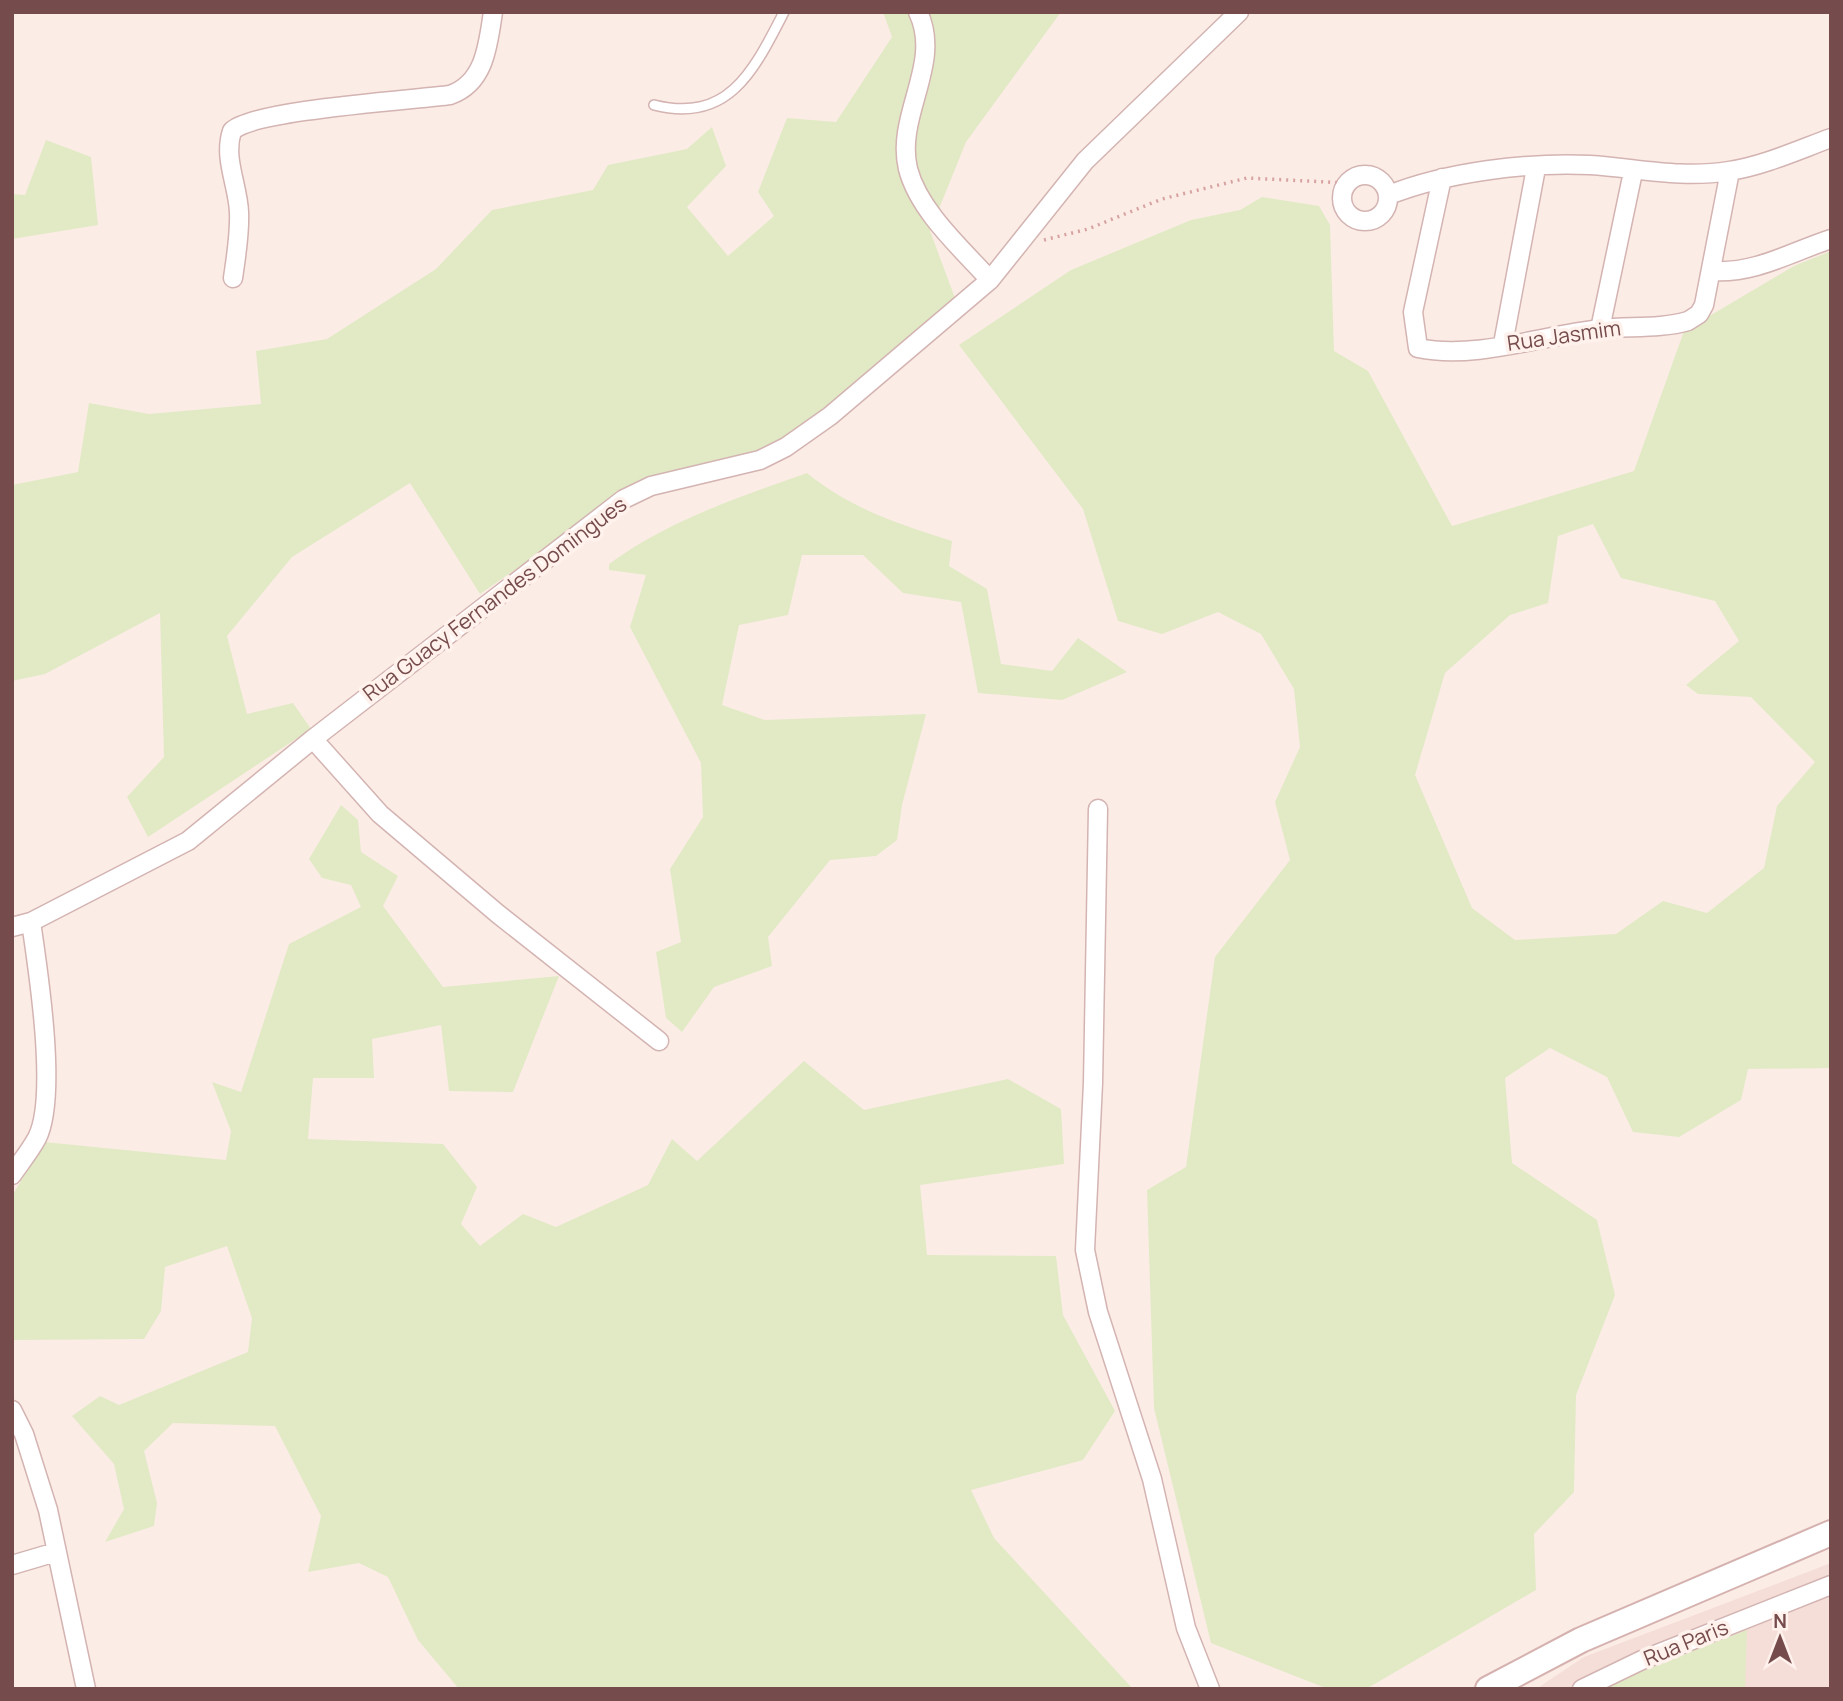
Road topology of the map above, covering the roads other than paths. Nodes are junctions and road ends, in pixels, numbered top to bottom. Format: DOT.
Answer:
graph roads {
  1 [pos="493,12"];
  2 [pos="784,12"];
  3 [pos="918,12"];
  4 [pos="1239,12"];
  5 [pos="654,105"];
  6 [pos="1831,138"];
  7 [pos="1536,168"];
  8 [pos="1730,171"];
  9 [pos="1633,172"];
  10 [pos="1442,178"];
  11 [pos="1389,195"];
  12 [pos="1831,239"];
  13 [pos="1712,271"];
  14 [pos="233,278"];
  15 [pos="990,280"];
  16 [pos="1600,329"];
  17 [pos="1503,345"];
  18 [pos="313,739"];
  19 [pos="1098,809"];
  20 [pos="31,922"];
  21 [pos="12,927"];
  22 [pos="659,1041"];
  23 [pos="12,1175"];
  24 [pos="12,1410"];
  25 [pos="1831,1533"];
  26 [pos="56,1552"];
  27 [pos="12,1565"];
  28 [pos="1831,1585"];
  29 [pos="86,1689"];
  30 [pos="1210,1689"];
  31 [pos="1488,1689"];
  32 [pos="1582,1689"];
  1 -- 14 [label="street"];
  2 -- 5 [label="lane"];
  3 -- 15 [label="street"];
  4 -- 15 [label="street, Rua Guacy Fernandes Domingues"];
  6 -- 8 [label="street"];
  7 -- 9 [label="street"];
  7 -- 10 [label="street"];
  7 -- 17 [label="street"];
  8 -- 9 [label="street"];
  8 -- 13 [label="street"];
  9 -- 16 [label="street"];
  10 -- 11 [label="street"];
  10 -- 17 [label="street, Rua Jasmim"];
  11 -- 11 [label="street"];
  12 -- 13 [label="street"];
  13 -- 16 [label="street, Rua Jasmim"];
  15 -- 18 [label="street, Rua Guacy Fernandes Domingues"];
  16 -- 17 [label="street, Rua Jasmim"];
  18 -- 20 [label="street, Rua Guacy Fernandes Domingues"];
  18 -- 22 [label="street"];
  19 -- 30 [label="street"];
  20 -- 21 [label="street, Rua Guacy Fernandes Domingues"];
  20 -- 23 [label="street"];
  24 -- 26 [label="street"];
  25 -- 31 [label="street"];
  26 -- 27 [label="street"];
  26 -- 29 [label="street"];
  28 -- 32 [label="street, Rua Paris"];
}
